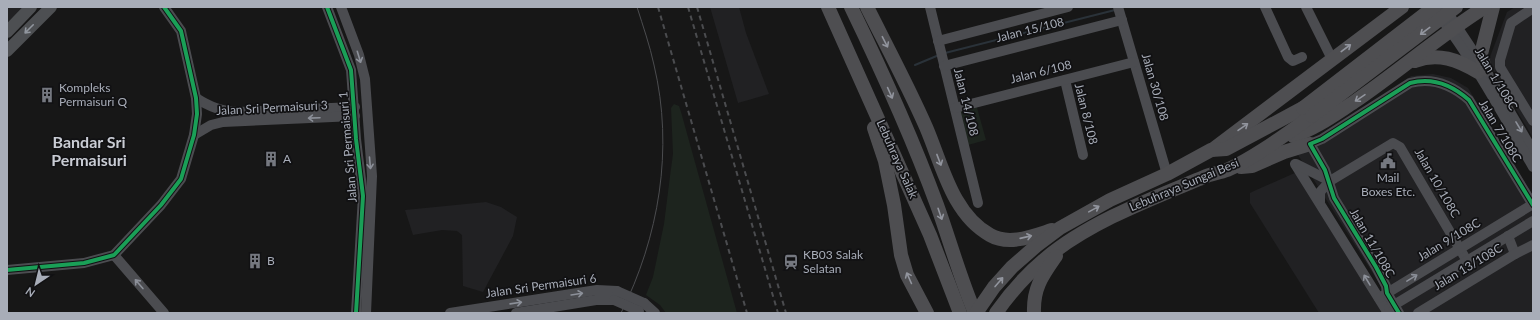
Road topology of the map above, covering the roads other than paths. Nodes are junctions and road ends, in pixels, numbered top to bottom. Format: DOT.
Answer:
graph roads {
  1 [pos="31,7"];
  2 [pos="51,7"];
  3 [pos="164,7"];
  4 [pos="327,7"];
  5 [pos="341,7"];
  6 [pos="828,7"];
  7 [pos="851,7"];
  8 [pos="867,7"];
  9 [pos="930,7"];
  10 [pos="1068,7"];
  11 [pos="1118,7"];
  12 [pos="1265,7"];
  13 [pos="1306,7"];
  14 [pos="1402,7"];
  15 [pos="1433,7"];
  16 [pos="1444,7"];
  17 [pos="1456,7"];
  18 [pos="1485,7"];
  19 [pos="1493,7"];
  20 [pos="1533,8"];
  21 [pos="1122,19"];
  22 [pos="12,20"];
  23 [pos="838,28"];
  24 [pos="1454,28"];
  25 [pos="7,32"];
  26 [pos="352,34"];
  27 [pos="340,38"];
  28 [pos="939,44"];
  29 [pos="7,52"];
  30 [pos="1302,57"];
  31 [pos="1332,59"];
  32 [pos="943,62"];
  33 [pos="1134,62"];
  34 [pos="1406,65"];
  35 [pos="1482,71"];
  36 [pos="1392,76"];
  37 [pos="1065,80"];
  38 [pos="354,94"];
  39 [pos="1391,95"];
  40 [pos="196,98"];
  41 [pos="366,100"];
  42 [pos="342,108"];
  43 [pos="955,108"];
  44 [pos="357,112"];
  45 [pos="1307,112"];
  46 [pos="338,117"];
  47 [pos="1533,121"];
  48 [pos="367,125"];
  49 [pos="194,135"];
  50 [pos="356,139"];
  51 [pos="1273,143"];
  52 [pos="1310,144"];
  53 [pos="1211,150"];
  54 [pos="1533,151"];
  55 [pos="1083,155"];
  56 [pos="1533,167"];
  57 [pos="1227,169"];
  58 [pos="1167,174"];
  59 [pos="1330,181"];
  60 [pos="1320,202"];
  61 [pos="978,204"];
  62 [pos="1533,205"];
  63 [pos="1533,221"];
  64 [pos="1060,228"];
  65 [pos="1508,236"];
  66 [pos="1065,245"];
  67 [pos="1533,245"];
  68 [pos="1460,249"];
  69 [pos="1515,254"];
  70 [pos="114,255"];
  71 [pos="1467,261"];
  72 [pos="7,270"];
  73 [pos="615,296"];
  74 [pos="1383,296"];
  75 [pos="357,301"];
  76 [pos="642,309"];
  77 [pos="1392,310"];
  78 [pos="369,311"];
  79 [pos="164,313"];
  80 [pos="352,313"];
  81 [pos="356,313"];
  82 [pos="450,313"];
  83 [pos="516,313"];
  84 [pos="655,313"];
  85 [pos="926,313"];
  86 [pos="960,313"];
  87 [pos="976,313"];
  88 [pos="996,313"];
  89 [pos="1034,313"];
  90 [pos="1418,313"];
  1 -- 22 [label="main road"];
  2 -- 29 [label="main road, one-way"];
  3 -- 40 [label="street"];
  4 -- 27 [label="street, Jalan Sri Permaisuri 1"];
  5 -- 26 [label="street, Jalan Sri Permaisuri 1"];
  6 -- 23 [label="highway, Lebuhraya Salak"];
  7 -- 87 [label="highway, Lebuhraya Salak, one-way"];
  8 -- 64 [label="highway, one-way"];
  9 -- 28 [label="street, Jalan 14/108"];
  10 -- 28 [label="street"];
  11 -- 21 [label="street, Jalan 30/108"];
  12 -- 30 [label="street"];
  13 -- 31 [label="street"];
  31 -- 14 [label="highway, one-way"];
  15 -- 24 [label="street, Jalan 1/108C"];
  15 -- 45 [label="highway, Lebuhraya Sungai Besi, bridge"];
  16 -- 24 [label="street, Jalan 1/108C"];
  17 -- 45 [label="highway, Lebuhraya Sungai Besi, one-way, bridge"];
  18 -- 24 [label="highway"];
  19 -- 35 [label="highway"];
  20 -- 47 [label="street"];
  21 -- 32 [label="street, Jalan 15/108"];
  21 -- 33 [label="street, Jalan 30/108"];
  22 -- 25 [label="main road"];
  85 -- 23 [label="highway, one-way"];
  23 -- 86 [label="highway, Lebuhraya Salak"];
  24 -- 34 [label="highway"];
  24 -- 35 [label="street, Jalan 1/108C"];
  26 -- 27 [label="street"];
  26 -- 41 [label="street, Jalan Sri Permaisuri 1, one-way"];
  27 -- 38 [label="street, Jalan Sri Permaisuri 1"];
  28 -- 32 [label="street, Jalan 14/108"];
  53 -- 31 [label="highway, one-way"];
  32 -- 43 [label="street, Jalan 14/108"];
  33 -- 37 [label="street, Jalan 6/108"];
  33 -- 58 [label="street, Jalan 30/108"];
  34 -- 35 [label="highway"];
  34 -- 36 [label="highway"];
  35 -- 54 [label="street, Jalan 1/108C, one-way"];
  35 -- 56 [label="street, Jalan 1/108C"];
  36 -- 39 [label="street"];
  36 -- 51 [label="highway, one-way"];
  37 -- 43 [label="street, Jalan 6/108"];
  37 -- 55 [label="street, Jalan 8/108"];
  38 -- 42 [label="street"];
  38 -- 44 [label="street, Jalan Sri Permaisuri 1"];
  39 -- 52 [label="street, Jalan 7/108C"];
  39 -- 62 [label="street, Jalan 7/108C"];
  40 -- 42 [label="street, Jalan Sri Permaisuri 3"];
  40 -- 49 [label="street"];
  41 -- 44 [label="street"];
  41 -- 48 [label="street, Jalan Sri Permaisuri 1"];
  42 -- 44 [label="street, Jalan Sri Permaisuri 3"];
  43 -- 61 [label="street, Jalan 14/108"];
  44 -- 46 [label="street, Jalan Sri Permaisuri 3"];
  44 -- 48 [label="street"];
  44 -- 50 [label="street, Jalan Sri Permaisuri 1"];
  45 -- 51 [label="highway, Lebuhraya Sungai Besi"];
  45 -- 53 [label="highway, Lebuhraya Sungai Besi"];
  46 -- 49 [label="street, Jalan Sri Permaisuri 3, one-way"];
  46 -- 50 [label="street"];
  48 -- 78 [label="street, Jalan Sri Permaisuri 1, one-way"];
  49 -- 70 [label="street"];
  50 -- 75 [label="street, Jalan Sri Permaisuri 1"];
  51 -- 57 [label="highway, Lebuhraya Sungai Besi"];
  52 -- 57 [label="highway"];
  52 -- 59 [label="street, Jalan 11/108C"];
  53 -- 58 [label="highway, Lebuhraya Sungai Besi"];
  57 -- 66 [label="highway, Lebuhraya Sungai Besi"];
  64 -- 58 [label="highway, Lebuhraya Sungai Besi, one-way"];
  59 -- 60 [label="street"];
  59 -- 60 [label="street, Jalan 11/108C"];
  59 -- 68 [label="street, Jalan 10/108C"];
  59 -- 74 [label="street, Jalan 11/108C"];
  74 -- 60 [label="street, Jalan 11/108C, one-way"];
  62 -- 68 [label="street, Jalan 9/108C"];
  63 -- 65 [label="street"];
  87 -- 64 [label="highway, Lebuhraya Sungai Besi, one-way"];
  65 -- 69 [label="street"];
  65 -- 71 [label="street"];
  66 -- 88 [label="highway, Lebuhraya Sungai Besi"];
  66 -- 89 [label="highway"];
  67 -- 69 [label="street, Jalan 13/108C"];
  68 -- 71 [label="street, Jalan 10/108C"];
  74 -- 68 [label="street, Jalan 9/108C, one-way"];
  69 -- 90 [label="street, Jalan 13/108C"];
  70 -- 72 [label="street"];
  79 -- 70 [label="street, one-way"];
  71 -- 77 [label="street"];
  73 -- 76 [label="street, Jalan Sri Permaisuri 6, bridge"];
  82 -- 73 [label="street, Jalan Sri Permaisuri 6, one-way"];
  73 -- 83 [label="street, Jalan Sri Permaisuri 6"];
  74 -- 77 [label="street, Jalan 11/108C"];
  75 -- 80 [label="street"];
  75 -- 81 [label="street, Jalan Sri Permaisuri 1"];
  76 -- 84 [label="street, Jalan Sri Permaisuri 6"];
}
